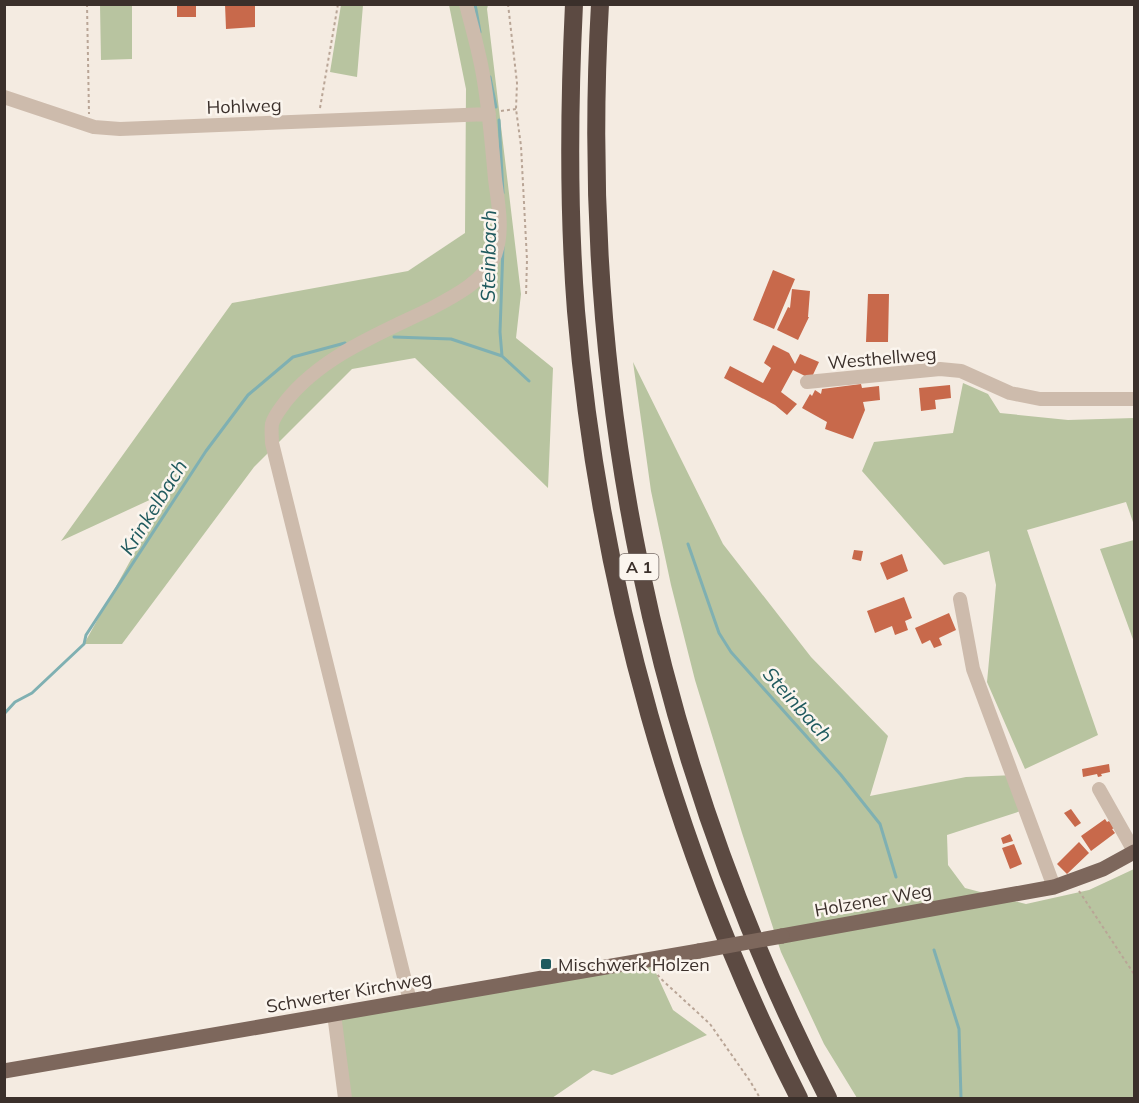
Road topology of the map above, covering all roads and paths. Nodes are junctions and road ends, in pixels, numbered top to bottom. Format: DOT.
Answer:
graph roads {
  1 [pos="87,4"];
  2 [pos="338,4"];
  3 [pos="466,4"];
  4 [pos="508,4"];
  5 [pos="574,4"];
  6 [pos="600,4"];
  7 [pos="4,97"];
  8 [pos="516,108"];
  9 [pos="489,114"];
  10 [pos="318,121"];
  11 [pos="89,125"];
  12 [pos="526,295"];
  13 [pos="807,382"];
  14 [pos="1134,399"];
  15 [pos="960,599"];
  16 [pos="1098,789"];
  17 [pos="1134,851"];
  18 [pos="1072,881"];
  19 [pos="1054,887"];
  20 [pos="699,951"];
  21 [pos="650,960"];
  22 [pos="1134,974"];
  23 [pos="410,1001"];
  24 [pos="334,1014"];
  25 [pos="4,1071"];
  26 [pos="345,1098"];
  27 [pos="760,1098"];
  28 [pos="799,1098"];
  29 [pos="828,1098"];
  1 -- 11 [label="path"];
  2 -- 10 [label="path"];
  3 -- 9 [label="street"];
  4 -- 8 [label="path"];
  5 -- 28 [label="highway, A 1"];
  6 -- 29 [label="highway, A 1"];
  7 -- 11 [label="street, Hohlweg"];
  8 -- 9 [label="path"];
  8 -- 12 [label="path"];
  9 -- 10 [label="street, Hohlweg"];
  9 -- 23 [label="street"];
  10 -- 11 [label="street, Hohlweg"];
  13 -- 14 [label="street, Westhellweg"];
  15 -- 19 [label="street"];
  16 -- 17 [label="street"];
  17 -- 18 [label="main road, Holzener Weg"];
  18 -- 19 [label="main road, Holzener Weg"];
  18 -- 22 [label="path"];
  19 -- 20 [label="main road, Holzener Weg, bridge"];
  20 -- 21 [label="main road, Schwerter Kirchweg"];
  21 -- 23 [label="main road, Schwerter Kirchweg"];
  21 -- 27 [label="path"];
  23 -- 24 [label="main road, Schwerter Kirchweg"];
  24 -- 25 [label="main road, Schwerter Kirchweg"];
  24 -- 26 [label="street"];
}
